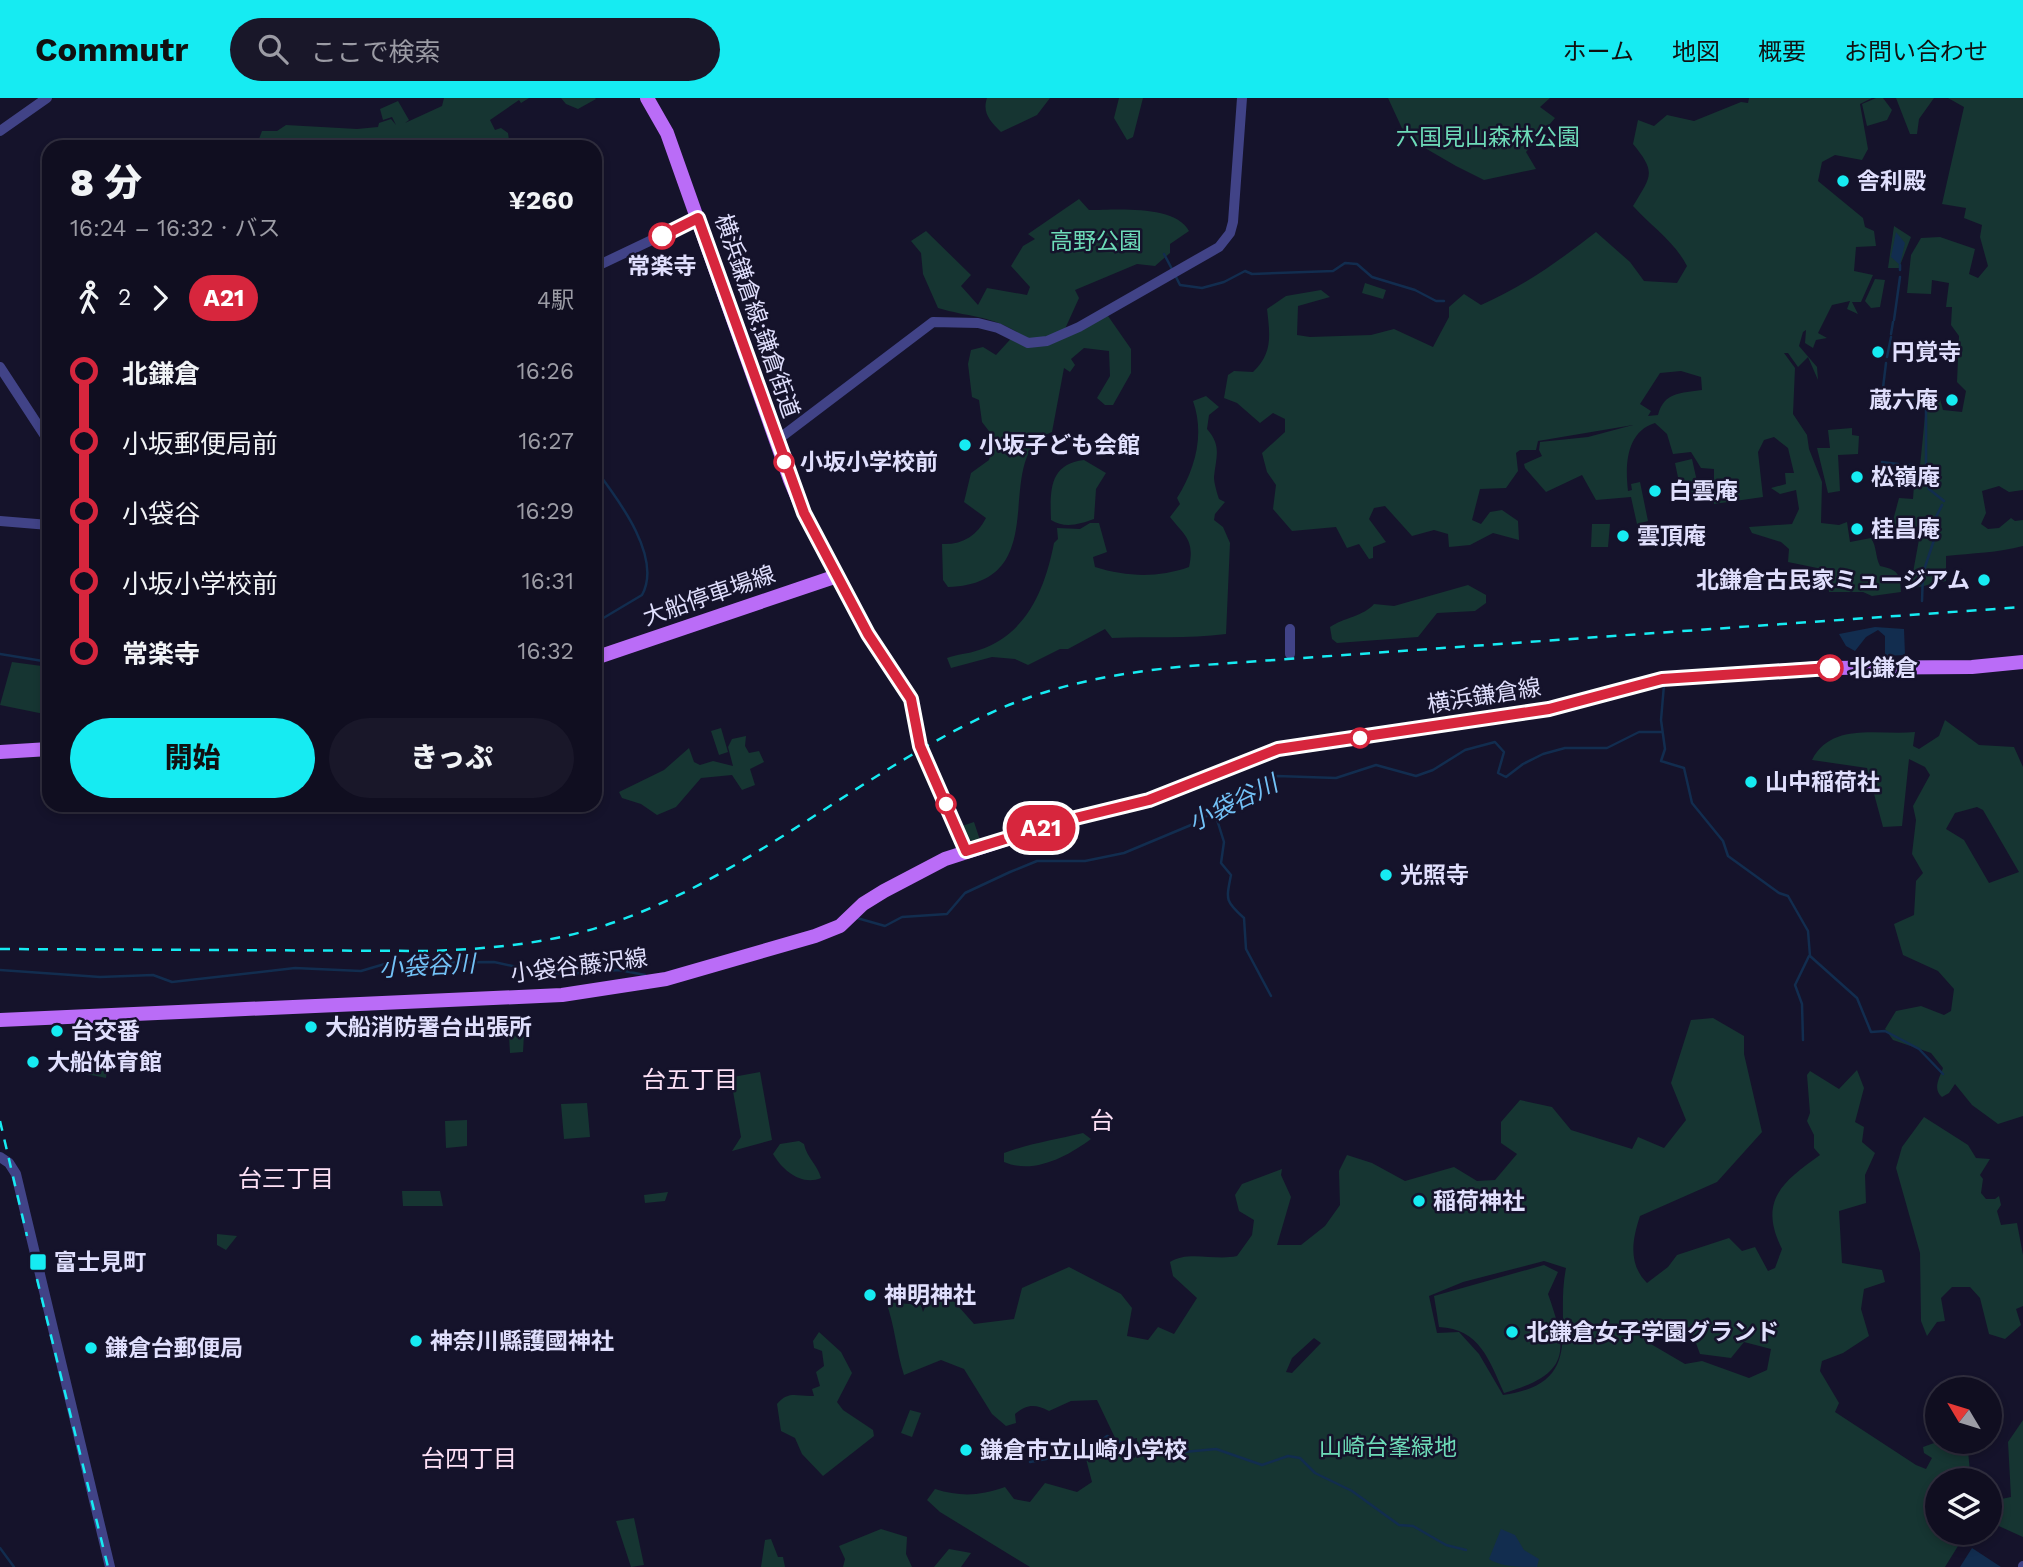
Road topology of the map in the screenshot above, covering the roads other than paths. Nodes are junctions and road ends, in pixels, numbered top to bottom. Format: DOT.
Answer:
graph roads {
  1 [pos="47,98"];
  2 [pos="647,98"];
  3 [pos="1242,98"];
  4 [pos="0,131"];
  5 [pos="698,218"];
  6 [pos="602,264"];
  7 [pos="0,367"];
  8 [pos="42,431"];
  9 [pos="776,442"];
  10 [pos="0,521"];
  11 [pos="42,524"];
  12 [pos="837,576"];
  13 [pos="1290,629"];
  14 [pos="1290,654"];
  15 [pos="602,656"];
  16 [pos="2023,662"];
  17 [pos="42,749"];
  18 [pos="0,752"];
  19 [pos="966,851"];
  20 [pos="0,1020"];
  21 [pos="0,1157"];
  22 [pos="110,1567"];
  1 -- 4 [label="street"];
  2 -- 5 [label="main road, 横浜鎌倉線;鎌倉街道"];
  3 -- 9 [label="street"];
  5 -- 6 [label="street"];
  5 -- 9 [label="main road, 横浜鎌倉線;鎌倉街道"];
  7 -- 8 [label="street"];
  9 -- 12 [label="main road, 横浜鎌倉線;鎌倉街道"];
  10 -- 11 [label="street"];
  12 -- 15 [label="main road, 大船停車場線"];
  12 -- 19 [label="main road, 横浜鎌倉線;鎌倉街道"];
  13 -- 14 [label="street"];
  16 -- 19 [label="main road, 横浜鎌倉線"];
  17 -- 18 [label="main road"];
  19 -- 20 [label="main road, 小袋谷藤沢線"];
  21 -- 22 [label="street"];
}
